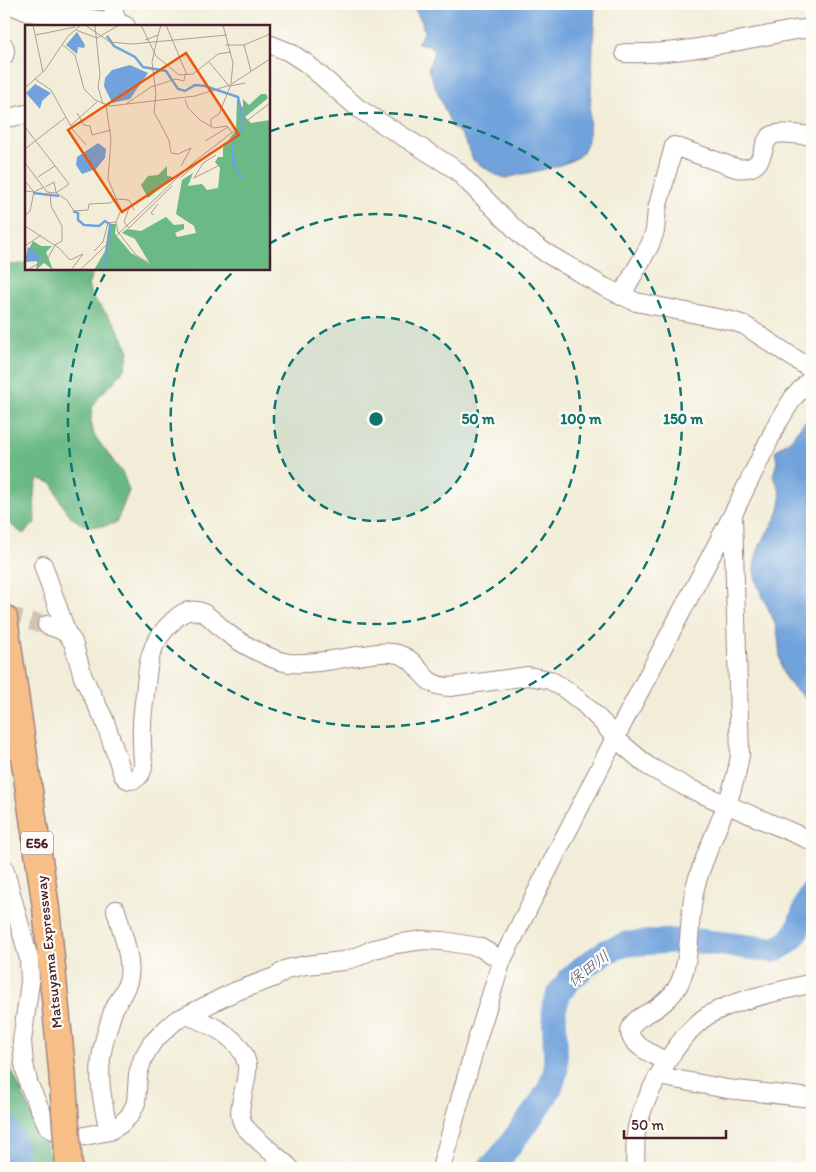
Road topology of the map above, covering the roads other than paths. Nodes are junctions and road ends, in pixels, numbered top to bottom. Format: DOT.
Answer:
graph roads {
  1 [pos="8,4"];
  2 [pos="112,4"];
  3 [pos="4,6"];
  4 [pos="118,25"];
  5 [pos="812,29"];
  6 [pos="270,44"];
  7 [pos="4,46"];
  8 [pos="625,53"];
  9 [pos="4,56"];
  10 [pos="25,114"];
  11 [pos="4,117"];
  12 [pos="812,136"];
  13 [pos="621,296"];
  14 [pos="812,370"];
  15 [pos="812,378"];
  16 [pos="733,514"];
  17 [pos="44,565"];
  18 [pos="4,618"];
  19 [pos="47,625"];
  20 [pos="67,634"];
  21 [pos="615,738"];
  22 [pos="728,805"];
  23 [pos="812,841"];
  24 [pos="4,868"];
  25 [pos="116,910"];
  26 [pos="502,960"];
  27 [pos="812,983"];
  28 [pos="187,1015"];
  29 [pos="663,1069"];
  30 [pos="812,1098"];
  31 [pos="109,1131"];
  32 [pos="69,1168"];
  33 [pos="290,1168"];
  34 [pos="441,1168"];
  35 [pos="635,1168"];
  1 -- 3 [label="street"];
  1 -- 4 [label="street"];
  2 -- 4 [label="street"];
  5 -- 8 [label="street"];
  6 -- 13 [label="street"];
  7 -- 9 [label="street"];
  10 -- 11 [label="street"];
  12 -- 13 [label="street"];
  13 -- 14 [label="street"];
  15 -- 16 [label="street"];
  16 -- 21 [label="street"];
  16 -- 22 [label="street"];
  17 -- 20 [label="street"];
  18 -- 32 [label="highway, Matsuyama Expressway / E56, bridge"];
  19 -- 20 [label="street"];
  20 -- 21 [label="street"];
  21 -- 22 [label="street"];
  21 -- 26 [label="street"];
  22 -- 23 [label="street"];
  22 -- 29 [label="street"];
  24 -- 31 [label="street"];
  25 -- 31 [label="street"];
  26 -- 28 [label="street"];
  26 -- 34 [label="street"];
  27 -- 29 [label="street"];
  28 -- 31 [label="street"];
  28 -- 33 [label="street"];
  29 -- 30 [label="street"];
  29 -- 35 [label="street"];
}
